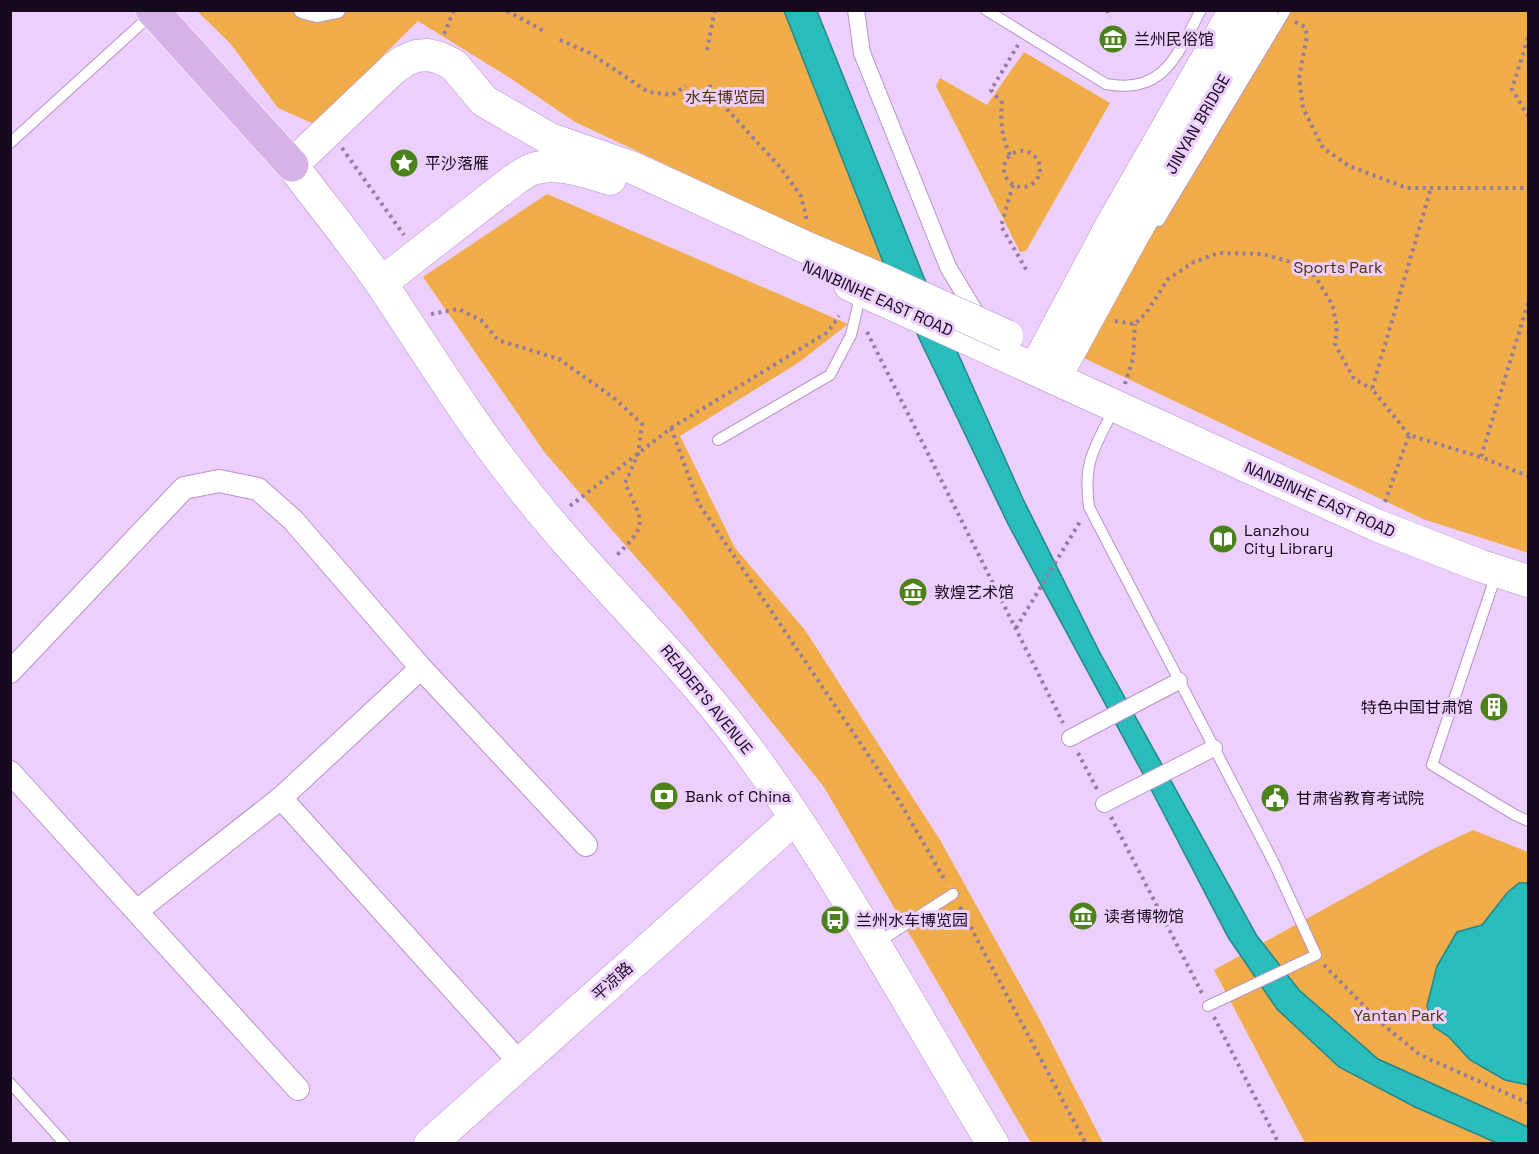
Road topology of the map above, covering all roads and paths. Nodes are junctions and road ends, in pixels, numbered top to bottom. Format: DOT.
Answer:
graph roads {
  1 [pos="302,10"];
  2 [pos="337,10"];
  3 [pos="715,10"];
  4 [pos="856,10"];
  5 [pos="986,10"];
  6 [pos="1107,10"];
  7 [pos="1201,10"];
  8 [pos="1235,10"];
  9 [pos="1262,10"];
  10 [pos="153,11"];
  11 [pos="507,11"];
  12 [pos="1289,15"];
  13 [pos="1110,17"];
  14 [pos="544,31"];
  15 [pos="1025,34"];
  16 [pos="1528,38"];
  17 [pos="560,40"];
  18 [pos="708,50"];
  19 [pos="709,85"];
  20 [pos="686,86"];
  21 [pos="1528,116"];
  22 [pos="327,133"];
  23 [pos="10,143"];
  24 [pos="1011,155"];
  25 [pos="292,165"];
  26 [pos="1013,185"];
  27 [pos="1431,188"];
  28 [pos="1528,188"];
  29 [pos="1132,232"];
  30 [pos="805,246"];
  31 [pos="417,255"];
  32 [pos="1027,271"];
  33 [pos="381,283"];
  34 [pos="870,295"];
  35 [pos="1528,303"];
  36 [pos="403,318"];
  37 [pos="1101,319"];
  38 [pos="1114,321"];
  39 [pos="1135,324"];
  40 [pos="1003,344"];
  41 [pos="1049,366"];
  42 [pos="1372,389"];
  43 [pos="1119,398"];
  44 [pos="671,428"];
  45 [pos="1409,435"];
  46 [pos="718,440"];
  47 [pos="638,454"];
  48 [pos="1480,457"];
  49 [pos="1528,476"];
  50 [pos="1382,508"];
  51 [pos="550,522"];
  52 [pos="1077,527"];
  53 [pos="1528,562"];
  54 [pos="1497,571"];
  55 [pos="598,574"];
  56 [pos="1528,581"];
  57 [pos="1016,628"];
  58 [pos="421,668"];
  59 [pos="10,672"];
  60 [pos="1179,681"];
  61 [pos="1077,735"];
  62 [pos="1214,747"];
  63 [pos="10,772"];
  64 [pos="281,798"];
  65 [pos="1111,800"];
  66 [pos="795,818"];
  67 [pos="1528,821"];
  68 [pos="586,845"];
  69 [pos="953,894"];
  70 [pos="137,911"];
  71 [pos="874,945"];
  72 [pos="1312,957"];
  73 [pos="1208,1006"];
  74 [pos="520,1063"];
  75 [pos="10,1083"];
  76 [pos="298,1089"];
  77 [pos="1528,1102"];
  78 [pos="65,1143"];
  79 [pos="430,1143"];
  80 [pos="993,1143"];
  81 [pos="1086,1143"];
  1 -- 2 [label="street"];
  3 -- 18 [label="path"];
  4 -- 40 [label="street"];
  5 -- 15 [label="lane"];
  6 -- 13 [label="path"];
  7 -- 15 [label="lane"];
  8 -- 29 [label="main road, JINYAN BRIDGE"];
  9 -- 29 [label="main road, JINYAN BRIDGE"];
  10 -- 23 [label="lane"];
  10 -- 25 [label="main road"];
  11 -- 14 [label="path"];
  12 -- 27 [label="path"];
  12 -- 29 [label="lane"];
  15 -- 24 [label="path"];
  16 -- 21 [label="path"];
  17 -- 20 [label="path"];
  19 -- 30 [label="path"];
  22 -- 25 [label="main road, NANBINHE EAST ROAD"];
  22 -- 30 [label="main road, NANBINHE EAST ROAD"];
  22 -- 31 [label="path"];
  24 -- 26 [label="path"];
  24 -- 26 [label="path"];
  25 -- 33 [label="main road"];
  26 -- 32 [label="path"];
  27 -- 28 [label="path"];
  27 -- 42 [label="path"];
  29 -- 41 [label="main road"];
  30 -- 34 [label="main road, NANBINHE EAST ROAD"];
  31 -- 33 [label="main road, NANBINHE EAST ROAD"];
  31 -- 34 [label="main road, NANBINHE EAST ROAD"];
  33 -- 36 [label="main road, READER'S AVENUE"];
  34 -- 40 [label="main road, NANBINHE EAST ROAD, bridge"];
  34 -- 44 [label="path"];
  34 -- 46 [label="lane"];
  35 -- 48 [label="path"];
  36 -- 47 [label="path"];
  36 -- 51 [label="main road, READER'S AVENUE"];
  37 -- 41 [label="lane"];
  38 -- 39 [label="path"];
  39 -- 42 [label="path"];
  39 -- 43 [label="path"];
  40 -- 41 [label="main road, NANBINHE EAST ROAD"];
  41 -- 43 [label="main road, NANBINHE EAST ROAD"];
  42 -- 45 [label="path"];
  43 -- 50 [label="main road, NANBINHE EAST ROAD"];
  43 -- 54 [label="main road, NANBINHE EAST ROAD"];
  43 -- 60 [label="lane"];
  44 -- 47 [label="path"];
  44 -- 69 [label="path"];
  45 -- 48 [label="path"];
  45 -- 50 [label="path"];
  47 -- 51 [label="path"];
  47 -- 55 [label="path"];
  48 -- 49 [label="path"];
  50 -- 53 [label="main road, NANBINHE EAST ROAD"];
  51 -- 55 [label="main road, READER'S AVENUE"];
  52 -- 57 [label="path"];
  54 -- 56 [label="main road, NANBINHE EAST ROAD"];
  54 -- 67 [label="lane"];
  55 -- 66 [label="main road, READER'S AVENUE"];
  58 -- 59 [label="street"];
  58 -- 64 [label="street"];
  58 -- 68 [label="street"];
  60 -- 61 [label="street"];
  60 -- 62 [label="lane"];
  62 -- 65 [label="street"];
  62 -- 72 [label="lane"];
  63 -- 70 [label="street"];
  64 -- 70 [label="street"];
  64 -- 74 [label="street"];
  66 -- 71 [label="main road, READER'S AVENUE"];
  66 -- 74 [label="main road, 平凉路"];
  69 -- 71 [label="lane"];
  69 -- 81 [label="path"];
  70 -- 76 [label="street"];
  71 -- 80 [label="main road, READER'S AVENUE"];
  72 -- 73 [label="lane"];
  72 -- 77 [label="path"];
  74 -- 79 [label="main road, 平凉路"];
  75 -- 78 [label="lane"];
}
